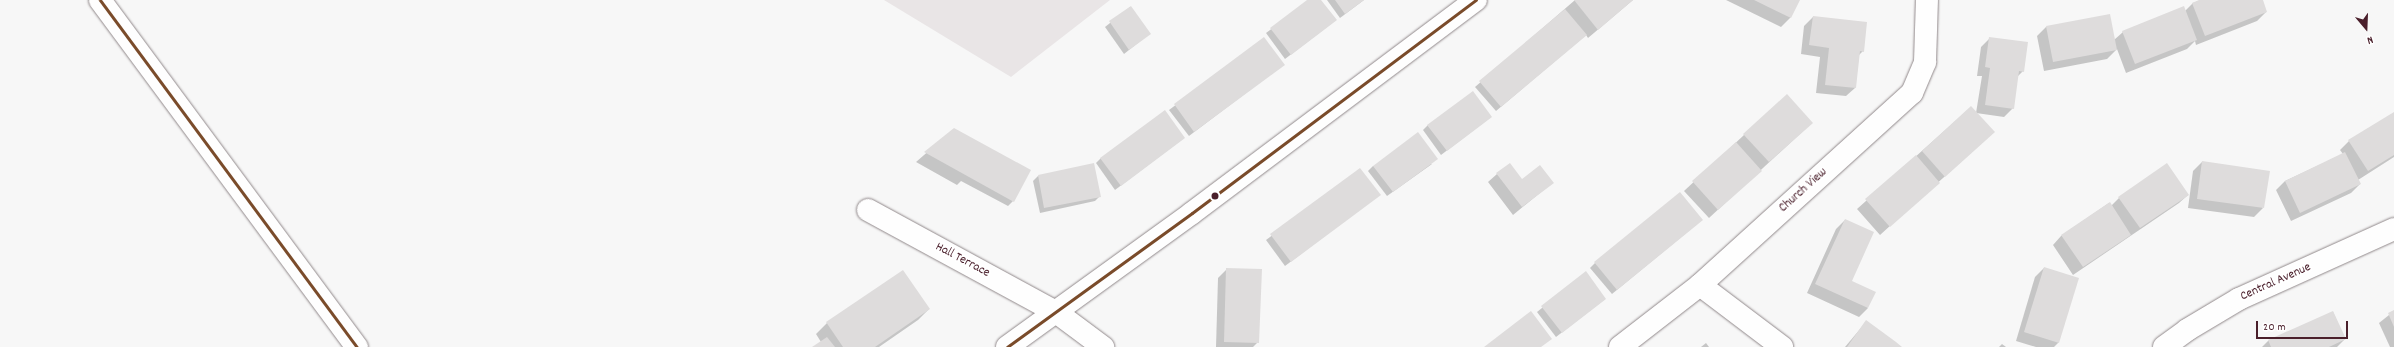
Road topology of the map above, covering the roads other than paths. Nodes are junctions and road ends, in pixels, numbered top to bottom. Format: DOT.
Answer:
graph roads {
  1 [pos="100,0"];
  2 [pos="1476,0"];
  3 [pos="1927,0"];
  4 [pos="868,210"];
  5 [pos="2394,229"];
  6 [pos="1700,285"];
  7 [pos="1056,312"];
  8 [pos="357,347"];
  9 [pos="1007,347"];
  10 [pos="1103,347"];
  11 [pos="1620,347"];
  12 [pos="1782,347"];
  13 [pos="2164,347"];
  1 -- 8 [label="street"];
  2 -- 7 [label="street"];
  3 -- 6 [label="street, Church View"];
  4 -- 7 [label="street, Hall Terrace"];
  5 -- 13 [label="street, Central Avenue"];
  6 -- 11 [label="street, Church View"];
  6 -- 12 [label="street"];
  7 -- 9 [label="street"];
  7 -- 10 [label="street, Hall Terrace"];
}
